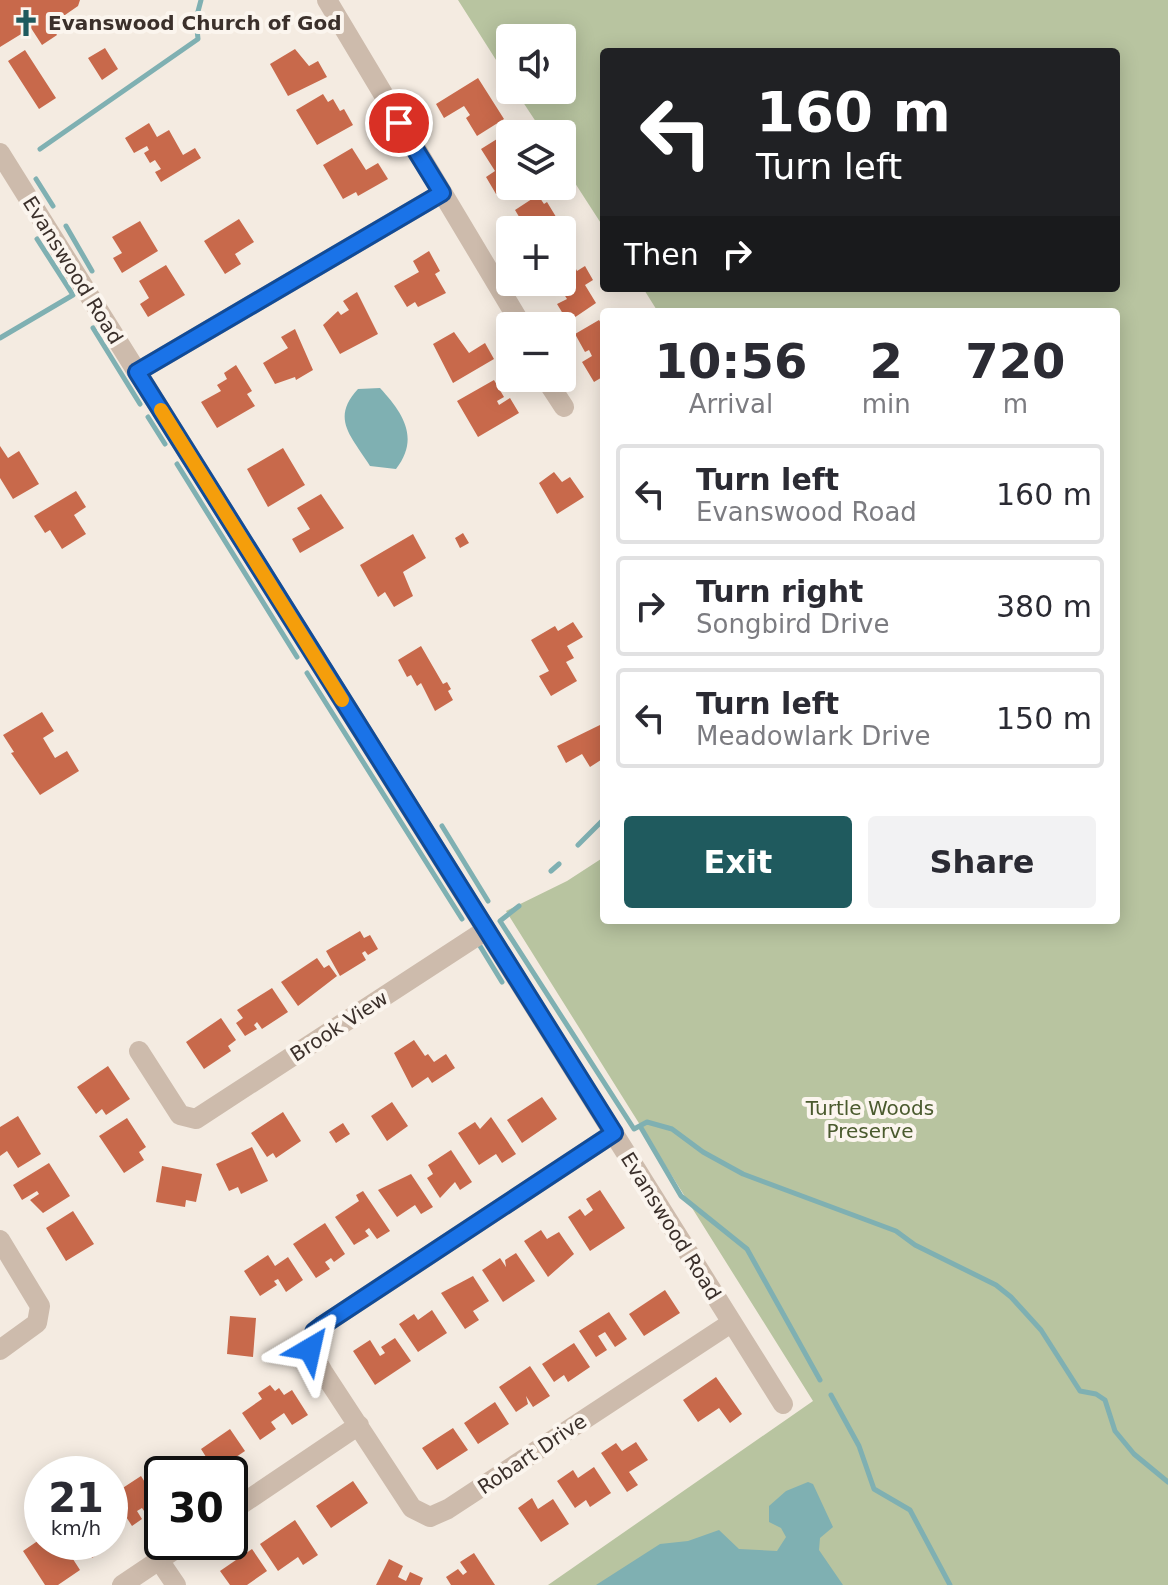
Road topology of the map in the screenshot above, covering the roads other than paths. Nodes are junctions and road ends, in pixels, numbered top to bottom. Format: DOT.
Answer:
graph roads {
  1 [pos="327,0"];
  2 [pos="0,153"];
  3 [pos="442,193"];
  4 [pos="514,312"];
  5 [pos="137,372"];
  6 [pos="554,392"];
  7 [pos="564,407"];
  8 [pos="486,930"];
  9 [pos="139,1051"];
  10 [pos="614,1133"];
  11 [pos="0,1240"];
  12 [pos="731,1323"];
  13 [pos="0,1350"];
  14 [pos="783,1404"];
  15 [pos="359,1425"];
  16 [pos="248,1500"];
  17 [pos="159,1560"];
  18 [pos="122,1585"];
  19 [pos="176,1585"];
  1 -- 3 [label="street"];
  2 -- 5 [label="street, Evanswood Road"];
  3 -- 4 [label="street"];
  3 -- 5 [label="street"];
  5 -- 8 [label="street, Evanswood Road"];
  6 -- 7 [label="street"];
  8 -- 9 [label="street, Brook View"];
  8 -- 10 [label="street, Evanswood Road"];
  10 -- 12 [label="street, Evanswood Road"];
  10 -- 15 [label="street, Robart Drive"];
  11 -- 13 [label="street"];
  12 -- 14 [label="street, Evanswood Road"];
  12 -- 15 [label="street, Robart Drive"];
  15 -- 16 [label="street"];
  17 -- 18 [label="street"];
  17 -- 19 [label="street"];
}
